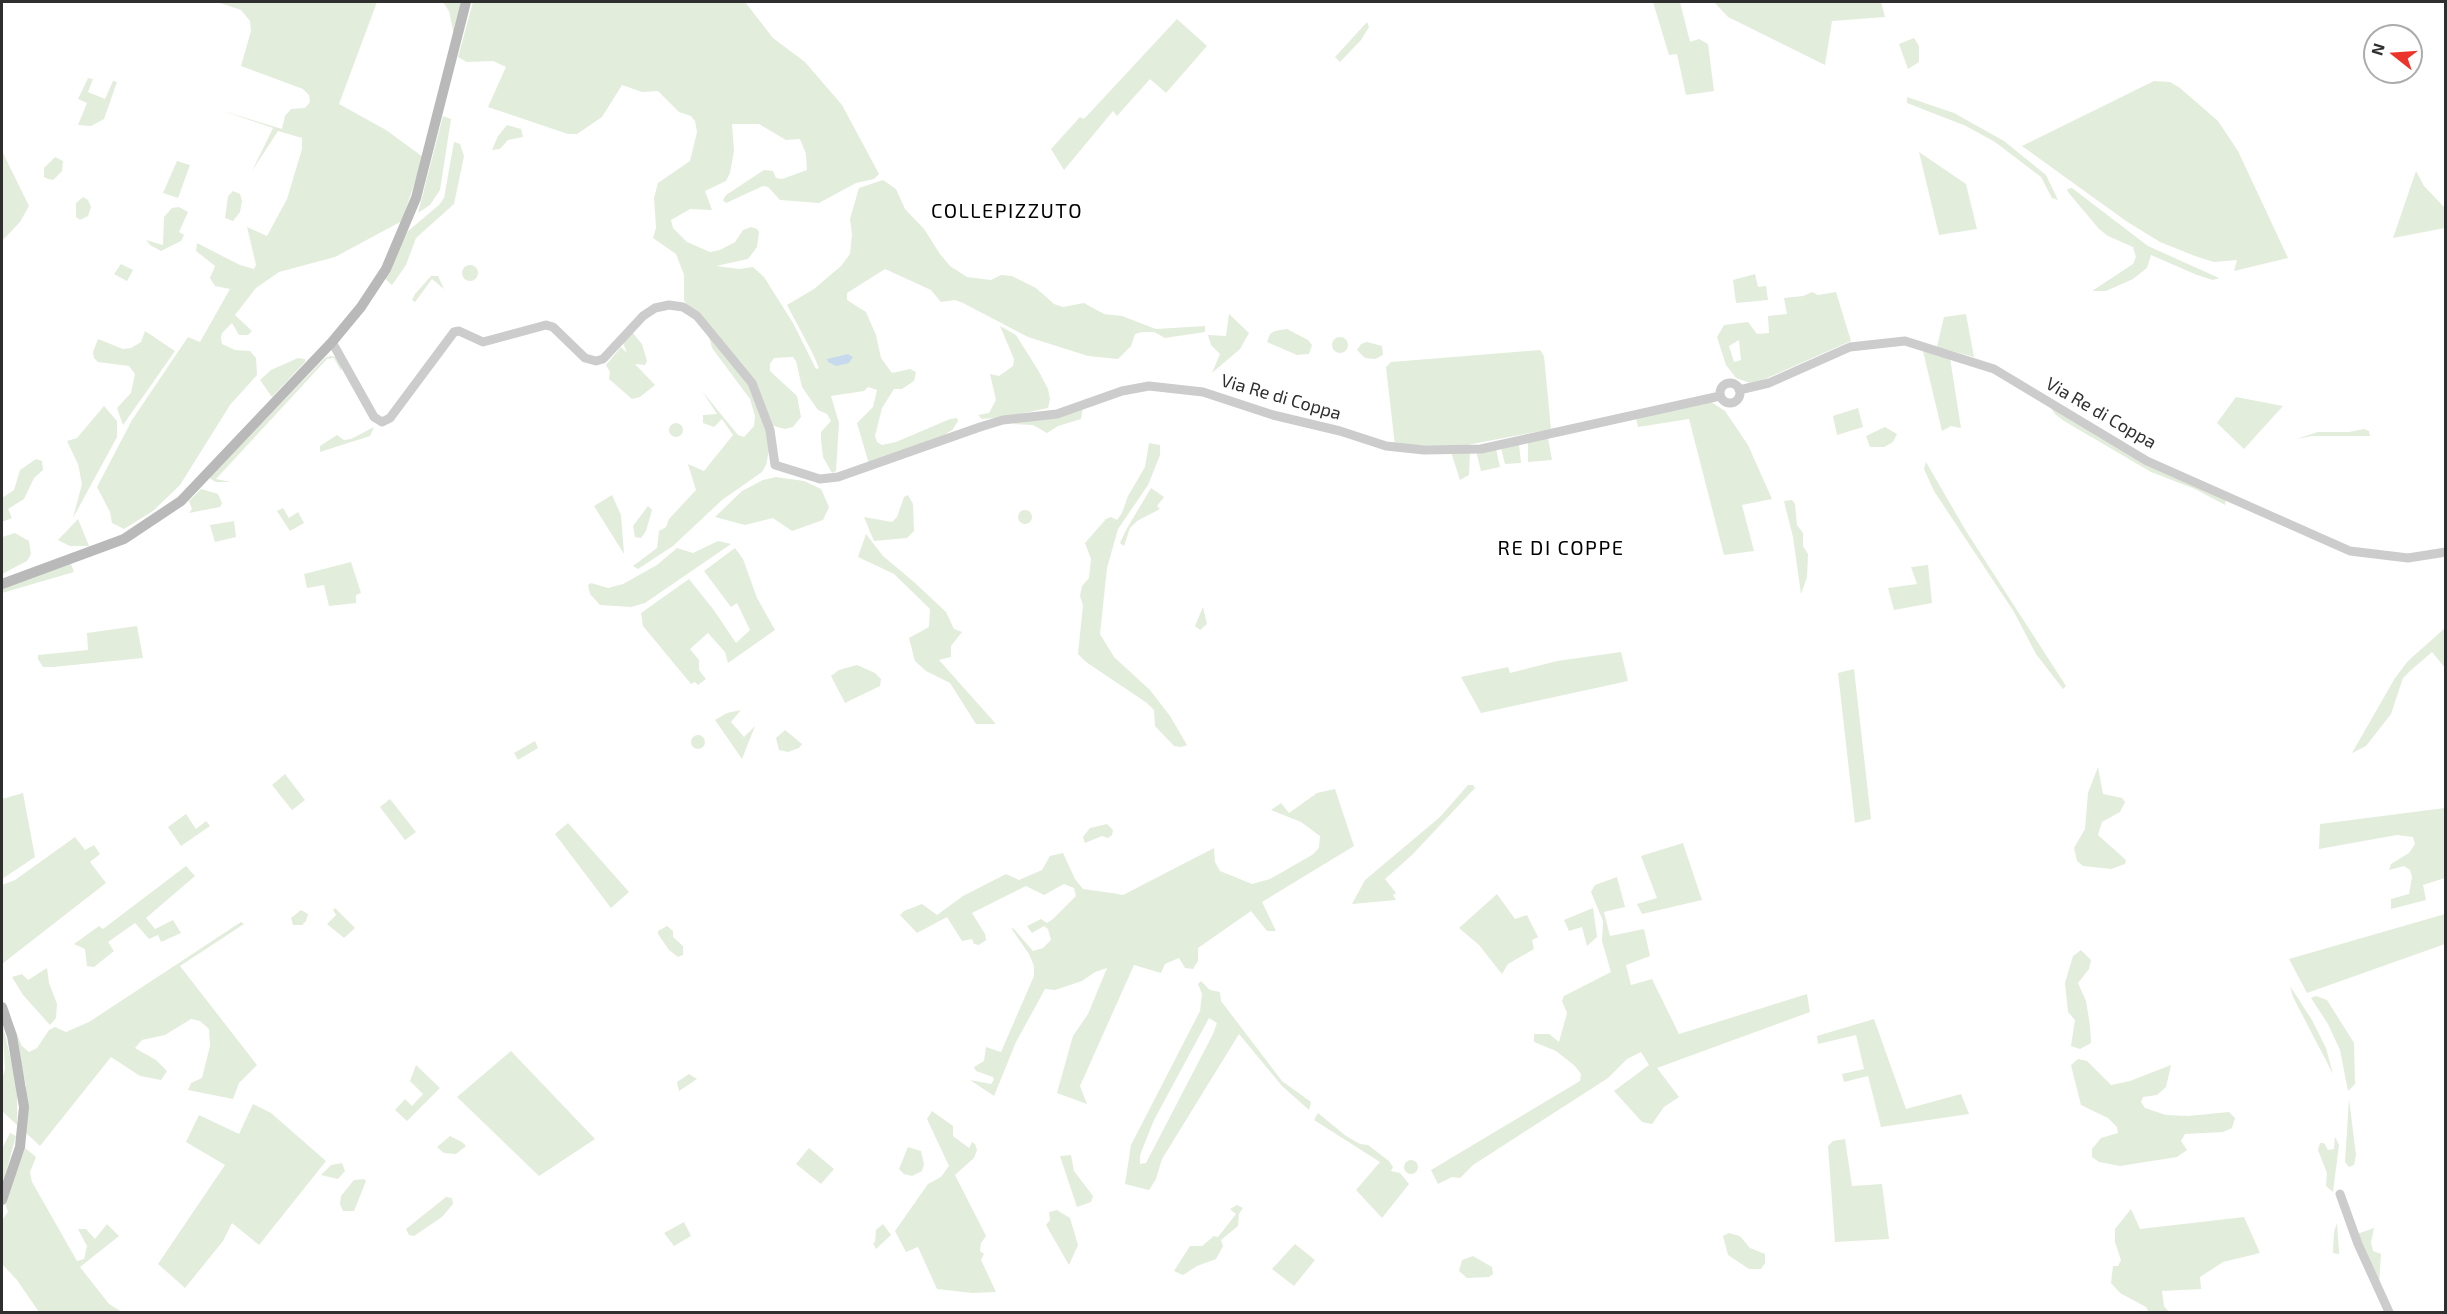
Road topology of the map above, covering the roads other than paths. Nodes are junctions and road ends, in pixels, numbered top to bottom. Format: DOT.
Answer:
graph roads {
  1 [pos="466,2"];
  2 [pos="332,342"];
  3 [pos="2445,552"];
  4 [pos="2,584"];
  5 [pos="2,1007"];
  6 [pos="2340,1194"];
  7 [pos="2,1200"];
  8 [pos="2389,1312"];
  1 -- 2 [label="main road"];
  2 -- 3 [label="street, Via Re di Coppa"];
  2 -- 4 [label="main road"];
  5 -- 7 [label="main road"];
  6 -- 8 [label="street"];
}
